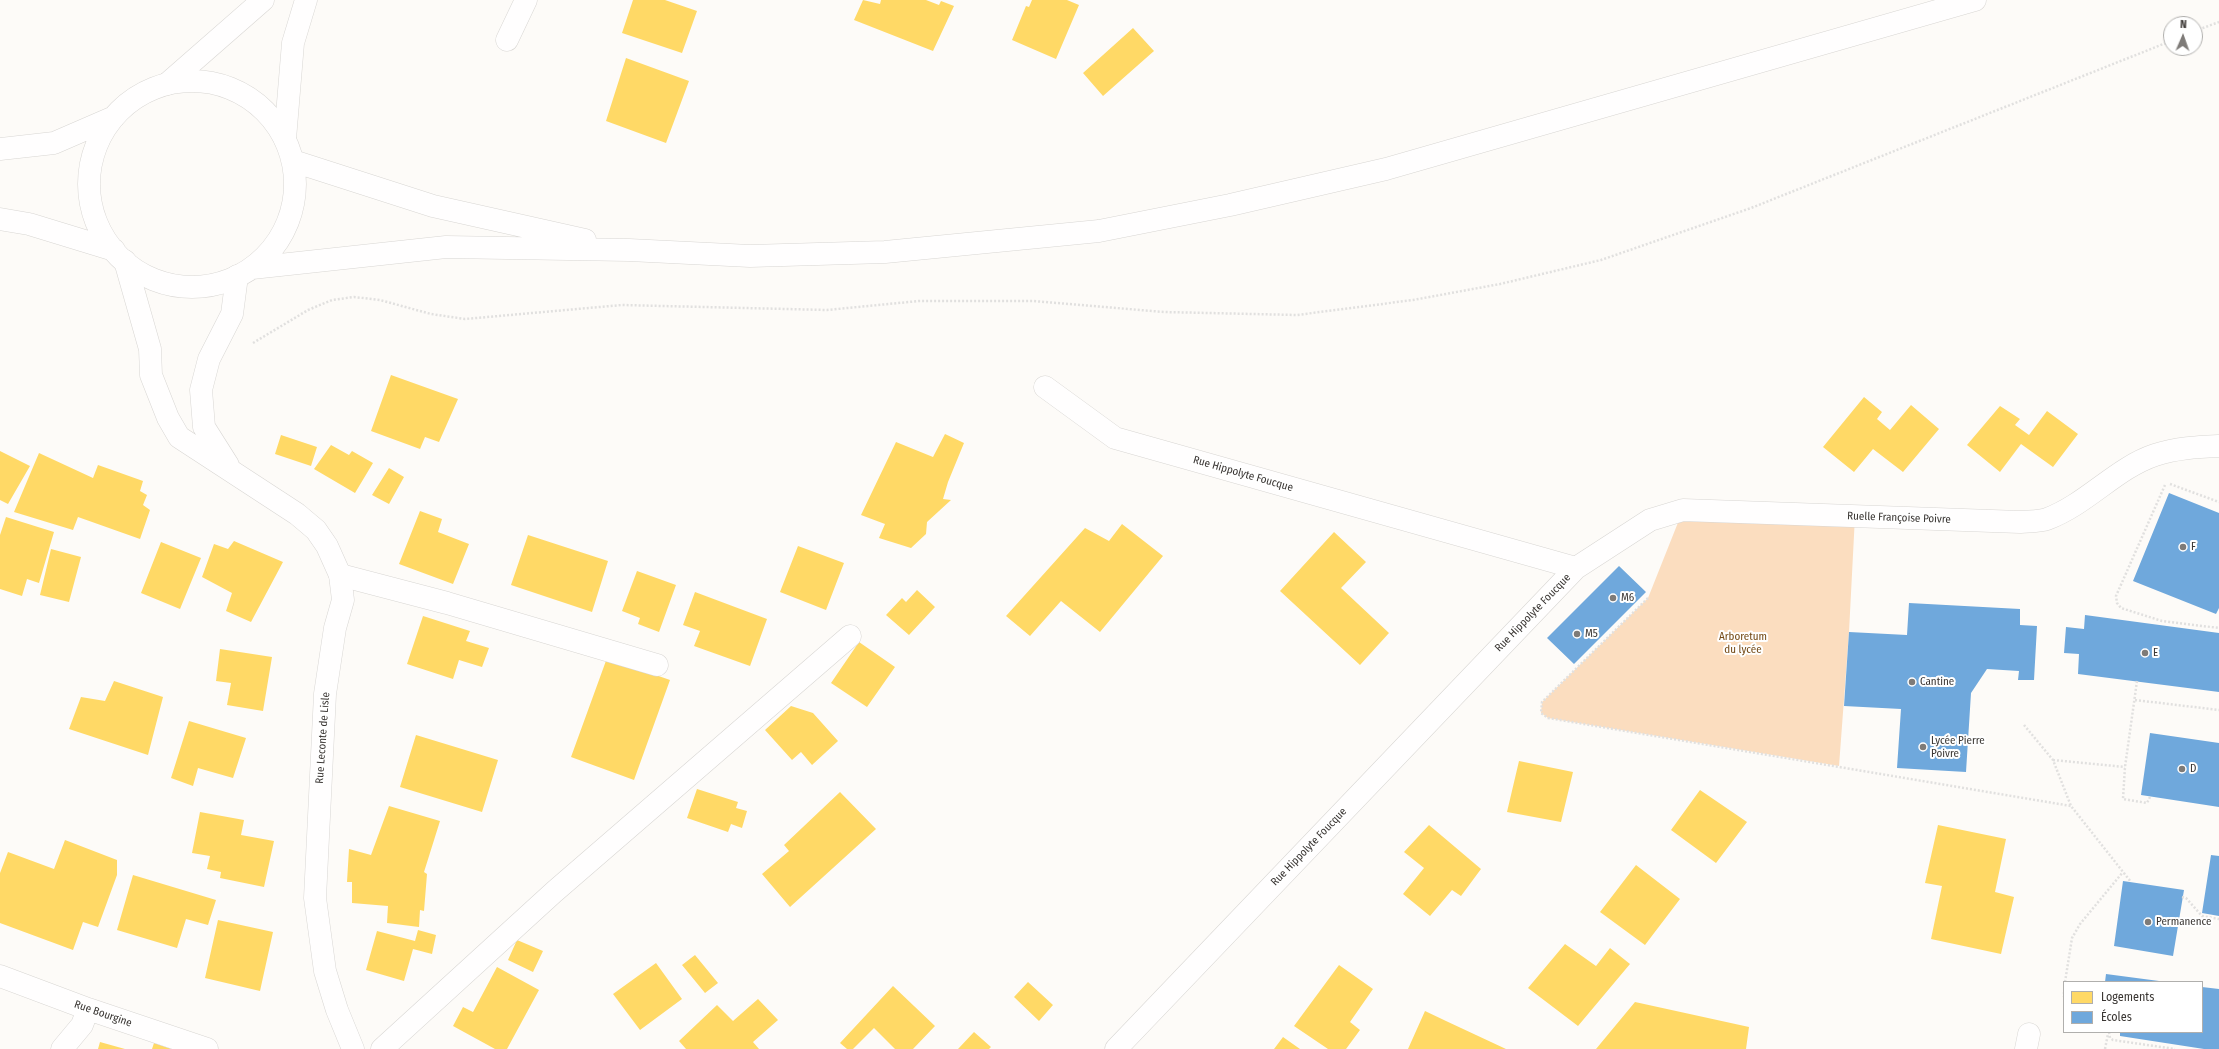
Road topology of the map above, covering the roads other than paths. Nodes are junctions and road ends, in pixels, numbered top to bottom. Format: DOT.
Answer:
graph roads {
  1 [pos="263,0"];
  2 [pos="306,0"];
  3 [pos="526,0"];
  4 [pos="1975,0"];
  5 [pos="507,40"];
  6 [pos="167,84"];
  7 [pos="114,117"];
  8 [pos="285,139"];
  9 [pos="0,149"];
  10 [pos="293,161"];
  11 [pos="0,219"];
  12 [pos="629,250"];
  13 [pos="119,256"];
  14 [pos="244,272"];
  15 [pos="1045,387"];
  16 [pos="2219,446"];
  17 [pos="234,472"];
  18 [pos="1576,568"];
  19 [pos="340,574"];
  20 [pos="850,636"];
  21 [pos="657,665"];
  22 [pos="0,976"];
  23 [pos="88,1009"];
  24 [pos="62,1049"];
  25 [pos="207,1049"];
  26 [pos="353,1049"];
  27 [pos="382,1049"];
  28 [pos="1116,1049"];
  1 -- 6 [label="main road"];
  2 -- 8 [label="main road"];
  3 -- 5 [label="main road"];
  4 -- 12 [label="main road"];
  6 -- 7 [label="main road"];
  6 -- 8 [label="main road"];
  7 -- 9 [label="main road"];
  7 -- 13 [label="main road"];
  8 -- 10 [label="main road"];
  10 -- 12 [label="main road"];
  10 -- 14 [label="main road"];
  11 -- 13 [label="main road"];
  12 -- 14 [label="main road"];
  13 -- 14 [label="main road"];
  13 -- 17 [label="main road, Rue Leconte de Lisle"];
  14 -- 17 [label="main road, Rue Leconte de Lisle"];
  15 -- 18 [label="main road, Rue Hippolyte Foucque"];
  16 -- 18 [label="main road, Ruelle Françoise Poivre"];
  17 -- 19 [label="main road, Rue Leconte de Lisle"];
  18 -- 28 [label="main road, Rue Hippolyte Foucque"];
  19 -- 21 [label="main road"];
  19 -- 26 [label="main road, Rue Leconte de Lisle"];
  20 -- 27 [label="main road"];
  22 -- 23 [label="main road, Rue Bourgine"];
  23 -- 24 [label="main road"];
  23 -- 25 [label="main road, Rue Bourgine"];
}
